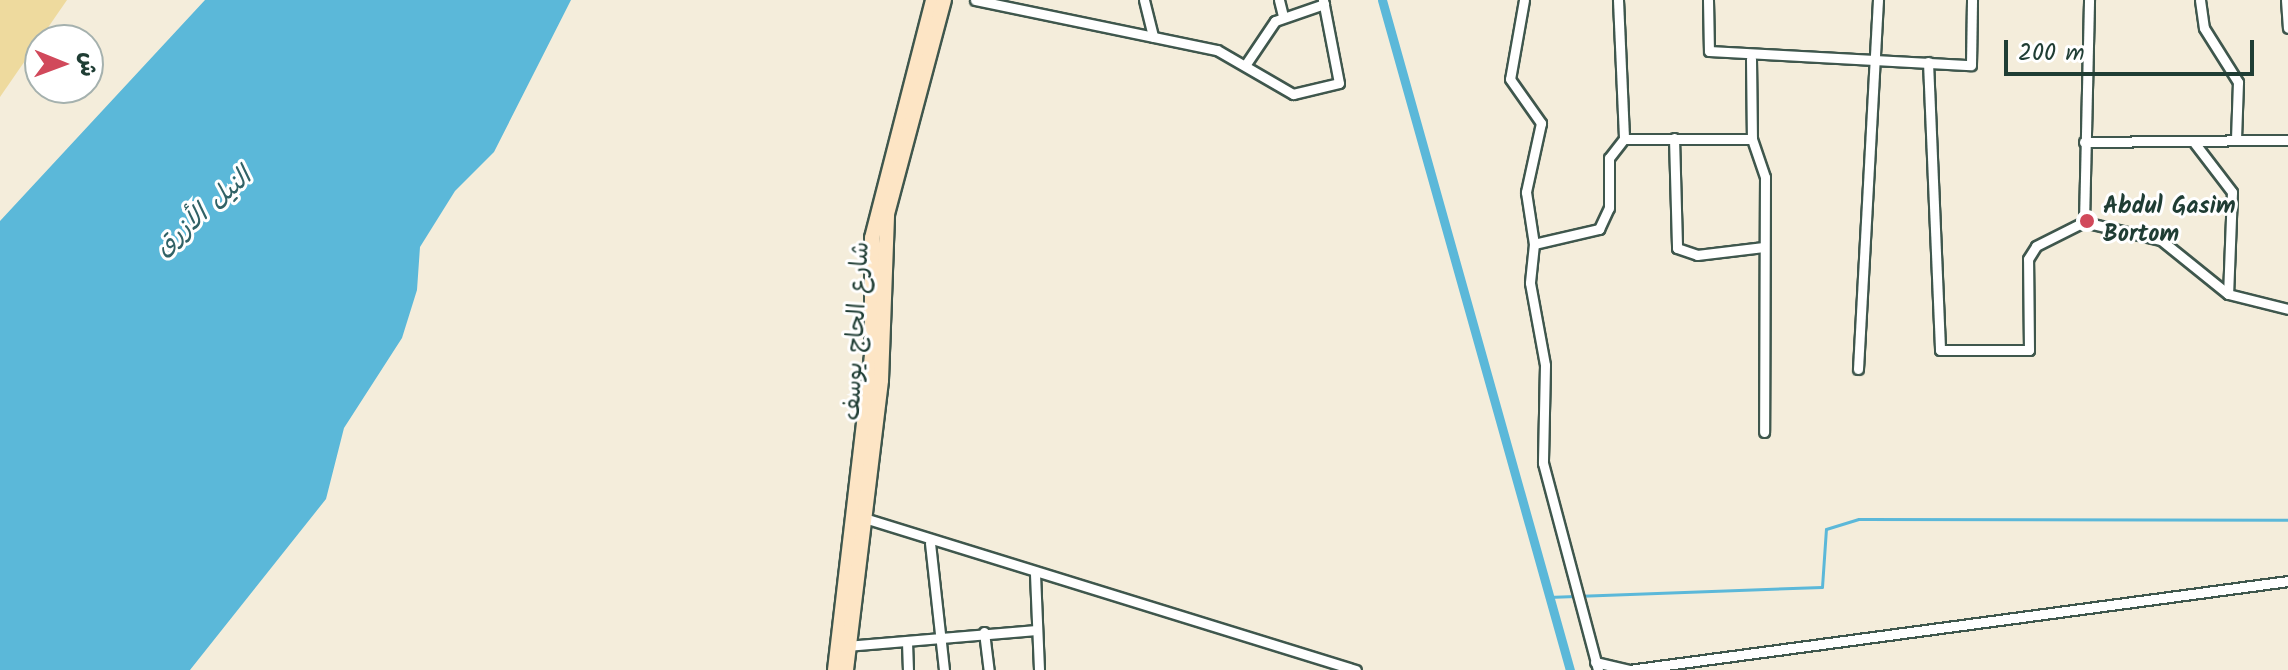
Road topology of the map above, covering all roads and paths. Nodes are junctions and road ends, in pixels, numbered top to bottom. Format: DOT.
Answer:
graph roads {
  1 [pos="933,0"];
  2 [pos="944,0"];
  3 [pos="975,0"];
  4 [pos="1033,0"];
  5 [pos="1144,0"];
  6 [pos="1279,0"];
  7 [pos="1524,0"];
  8 [pos="1618,0"];
  9 [pos="1708,0"];
  10 [pos="1878,0"];
  11 [pos="1972,0"];
  12 [pos="2089,0"];
  13 [pos="2200,0"];
  14 [pos="2286,0"];
  15 [pos="1323,2"];
  16 [pos="1029,13"];
  17 [pos="1283,16"];
  18 [pos="2288,28"];
  19 [pos="1153,37"];
  20 [pos="1751,59"];
  21 [pos="1877,60"];
  22 [pos="1928,62"];
  23 [pos="1246,64"];
  24 [pos="1674,138"];
  25 [pos="1624,139"];
  26 [pos="1752,139"];
  27 [pos="2236,140"];
  28 [pos="2288,140"];
  29 [pos="2193,141"];
  30 [pos="2084,142"];
  31 [pos="2084,222"];
  32 [pos="1534,244"];
  33 [pos="1764,247"];
  34 [pos="2228,294"];
  35 [pos="2288,309"];
  36 [pos="1858,369"];
  37 [pos="1764,432"];
  38 [pos="861,517"];
  39 [pos="930,543"];
  40 [pos="1035,574"];
  41 [pos="2288,581"];
  42 [pos="1036,630"];
  43 [pos="984,632"];
  44 [pos="941,635"];
  45 [pos="907,642"];
  46 [pos="846,646"];
  47 [pos="1596,666"];
  48 [pos="835,670"];
  49 [pos="846,670"];
  50 [pos="908,670"];
  51 [pos="944,670"];
  52 [pos="989,670"];
  53 [pos="1039,670"];
  54 [pos="1356,670"];
  1 -- 48 [label="main road, شارع الحاج يوسف"];
  2 -- 38 [label="main road, شارع الحاج يوسف"];
  3 -- 16 [label="street"];
  4 -- 16 [label="street"];
  5 -- 19 [label="street"];
  6 -- 17 [label="street"];
  7 -- 32 [label="street"];
  8 -- 25 [label="street"];
  9 -- 20 [label="street"];
  10 -- 21 [label="street"];
  11 -- 22 [label="street"];
  12 -- 30 [label="street"];
  13 -- 27 [label="street"];
  14 -- 18 [label="street"];
  15 -- 17 [label="street"];
  15 -- 23 [label="street"];
  16 -- 19 [label="street"];
  17 -- 23 [label="street"];
  19 -- 23 [label="street"];
  20 -- 21 [label="street"];
  20 -- 26 [label="street"];
  21 -- 22 [label="street"];
  21 -- 36 [label="street"];
  22 -- 31 [label="street"];
  24 -- 25 [label="street"];
  24 -- 26 [label="street"];
  24 -- 33 [label="street"];
  25 -- 32 [label="street"];
  26 -- 33 [label="street"];
  27 -- 28 [label="street"];
  27 -- 29 [label="street"];
  29 -- 30 [label="street"];
  29 -- 34 [label="street"];
  30 -- 31 [label="street"];
  31 -- 34 [label="street"];
  32 -- 47 [label="street"];
  33 -- 37 [label="street"];
  34 -- 35 [label="street"];
  38 -- 39 [label="street"];
  38 -- 46 [label="main road, شارع الحاج يوسف"];
  39 -- 40 [label="street"];
  39 -- 44 [label="street"];
  40 -- 42 [label="street"];
  40 -- 54 [label="street"];
  41 -- 47 [label="street"];
  42 -- 43 [label="street"];
  42 -- 53 [label="street"];
  43 -- 44 [label="street"];
  43 -- 52 [label="street"];
  44 -- 45 [label="street"];
  44 -- 51 [label="street"];
  45 -- 46 [label="street"];
  45 -- 50 [label="street"];
  46 -- 49 [label="main road, شارع الحاج يوسف"];
}
